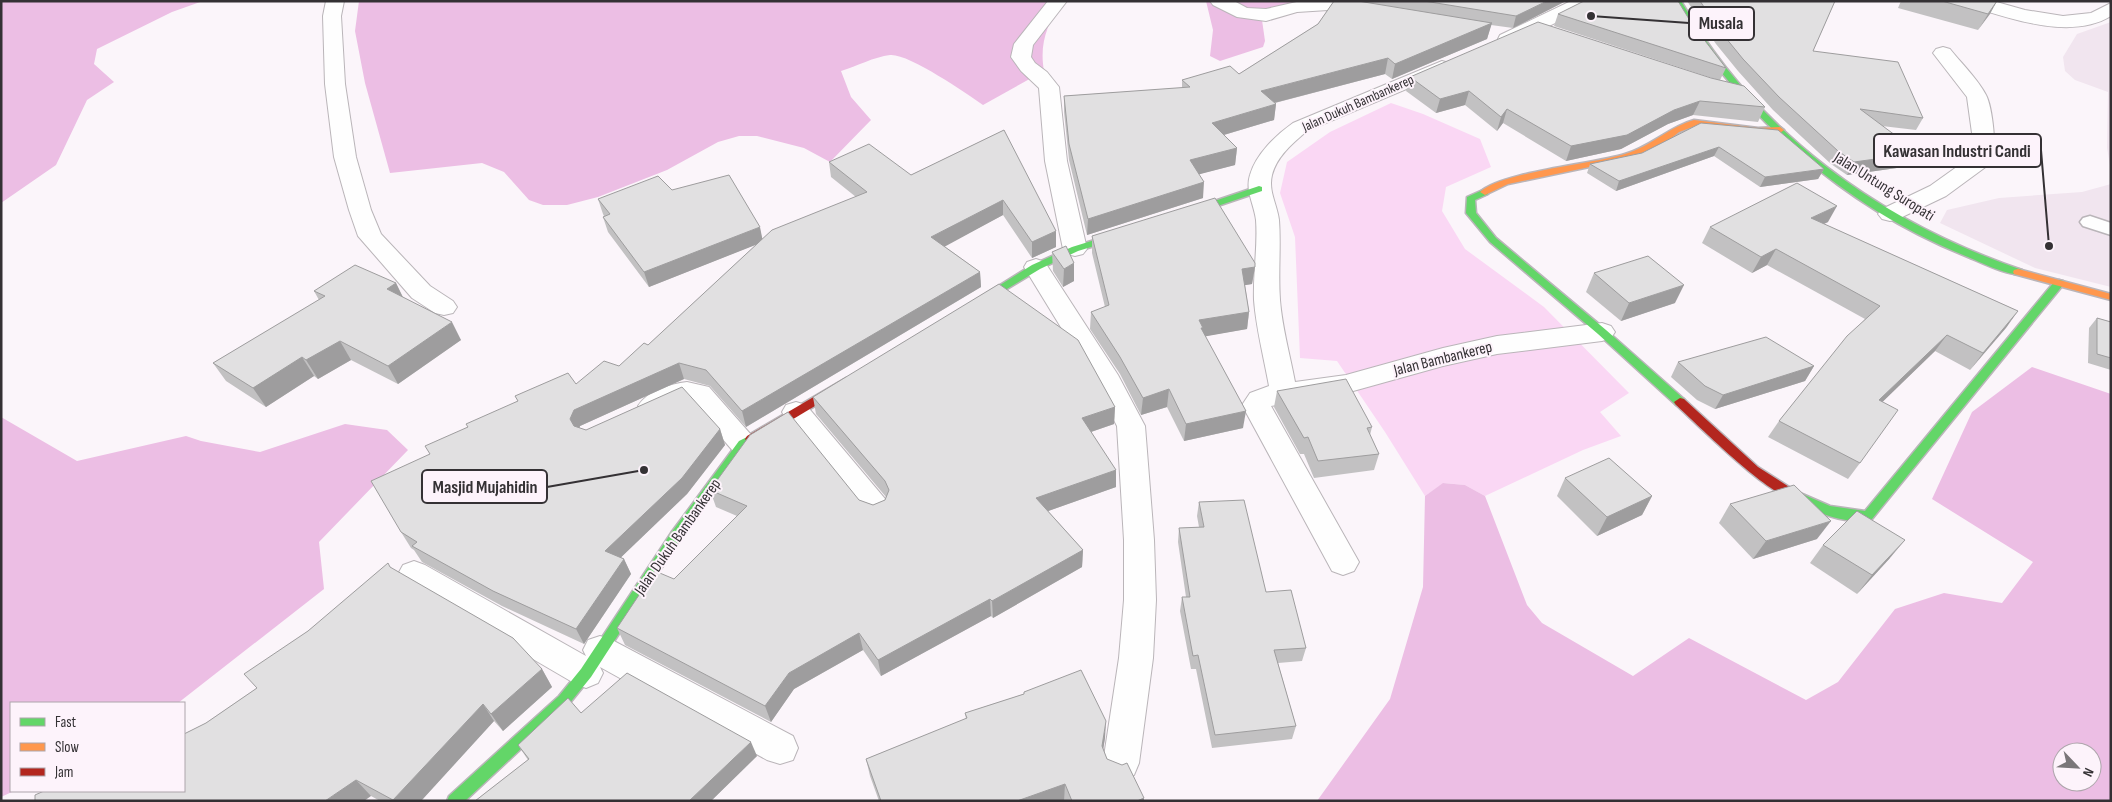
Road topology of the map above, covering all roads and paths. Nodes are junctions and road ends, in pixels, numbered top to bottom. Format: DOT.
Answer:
graph roads {
  1 [pos="335,1"];
  2 [pos="1058,1"];
  3 [pos="1218,1"];
  4 [pos="1586,1"];
  5 [pos="1677,1"];
  6 [pos="1973,1"];
  7 [pos="2111,8"];
  8 [pos="1382,14"];
  9 [pos="1551,35"];
  10 [pos="1943,53"];
  11 [pos="1461,59"];
  12 [pos="1712,86"];
  13 [pos="1744,94"];
  14 [pos="1780,130"];
  15 [pos="1259,189"];
  16 [pos="1890,214"];
  17 [pos="1172,219"];
  18 [pos="2090,222"];
  19 [pos="2111,229"];
  20 [pos="1136,230"];
  21 [pos="1075,249"];
  22 [pos="1036,267"];
  23 [pos="2059,284"];
  24 [pos="2111,297"];
  25 [pos="444,307"];
  26 [pos="959,314"];
  27 [pos="1602,332"];
  28 [pos="856,376"];
  29 [pos="1284,394"];
  30 [pos="796,412"];
  31 [pos="625,418"];
  32 [pos="743,444"];
  33 [pos="875,508"];
  34 [pos="1343,562"];
  35 [pos="414,574"];
  36 [pos="593,661"];
  37 [pos="780,748"];
  38 [pos="1122,763"];
  39 [pos="454,801"];
  1 -- 25 [label="street"];
  2 -- 21 [label="street"];
  3 -- 8 [label="street"];
  4 -- 9 [label="street"];
  5 -- 13 [label="street, Jalan Untung Suropati"];
  6 -- 7 [label="street"];
  10 -- 16 [label="street"];
  11 -- 15 [label="street, Jalan Dukuh Bambankerep"];
  12 -- 13 [label="street"];
  13 -- 14 [label="street, Jalan Untung Suropati"];
  14 -- 16 [label="street, Jalan Untung Suropati"];
  14 -- 27 [label="street"];
  15 -- 17 [label="street"];
  15 -- 29 [label="street"];
  16 -- 23 [label="street, Jalan Untung Suropati"];
  18 -- 19 [label="lane"];
  20 -- 21 [label="street"];
  21 -- 22 [label="street"];
  22 -- 26 [label="street"];
  22 -- 38 [label="street"];
  23 -- 24 [label="street, Jalan Untung Suropati"];
  23 -- 27 [label="street"];
  27 -- 29 [label="street, Jalan Bambankerep"];
  28 -- 30 [label="street, Jalan Dukuh Bambankerep"];
  29 -- 34 [label="street, Jalan Bambankerep"];
  30 -- 32 [label="street, Jalan Dukuh Bambankerep"];
  30 -- 33 [label="street"];
  31 -- 32 [label="street"];
  32 -- 36 [label="street, Jalan Dukuh Bambankerep"];
  35 -- 36 [label="street"];
  36 -- 37 [label="street"];
  36 -- 39 [label="street, Jalan Dukuh Bambankerep"];
}
